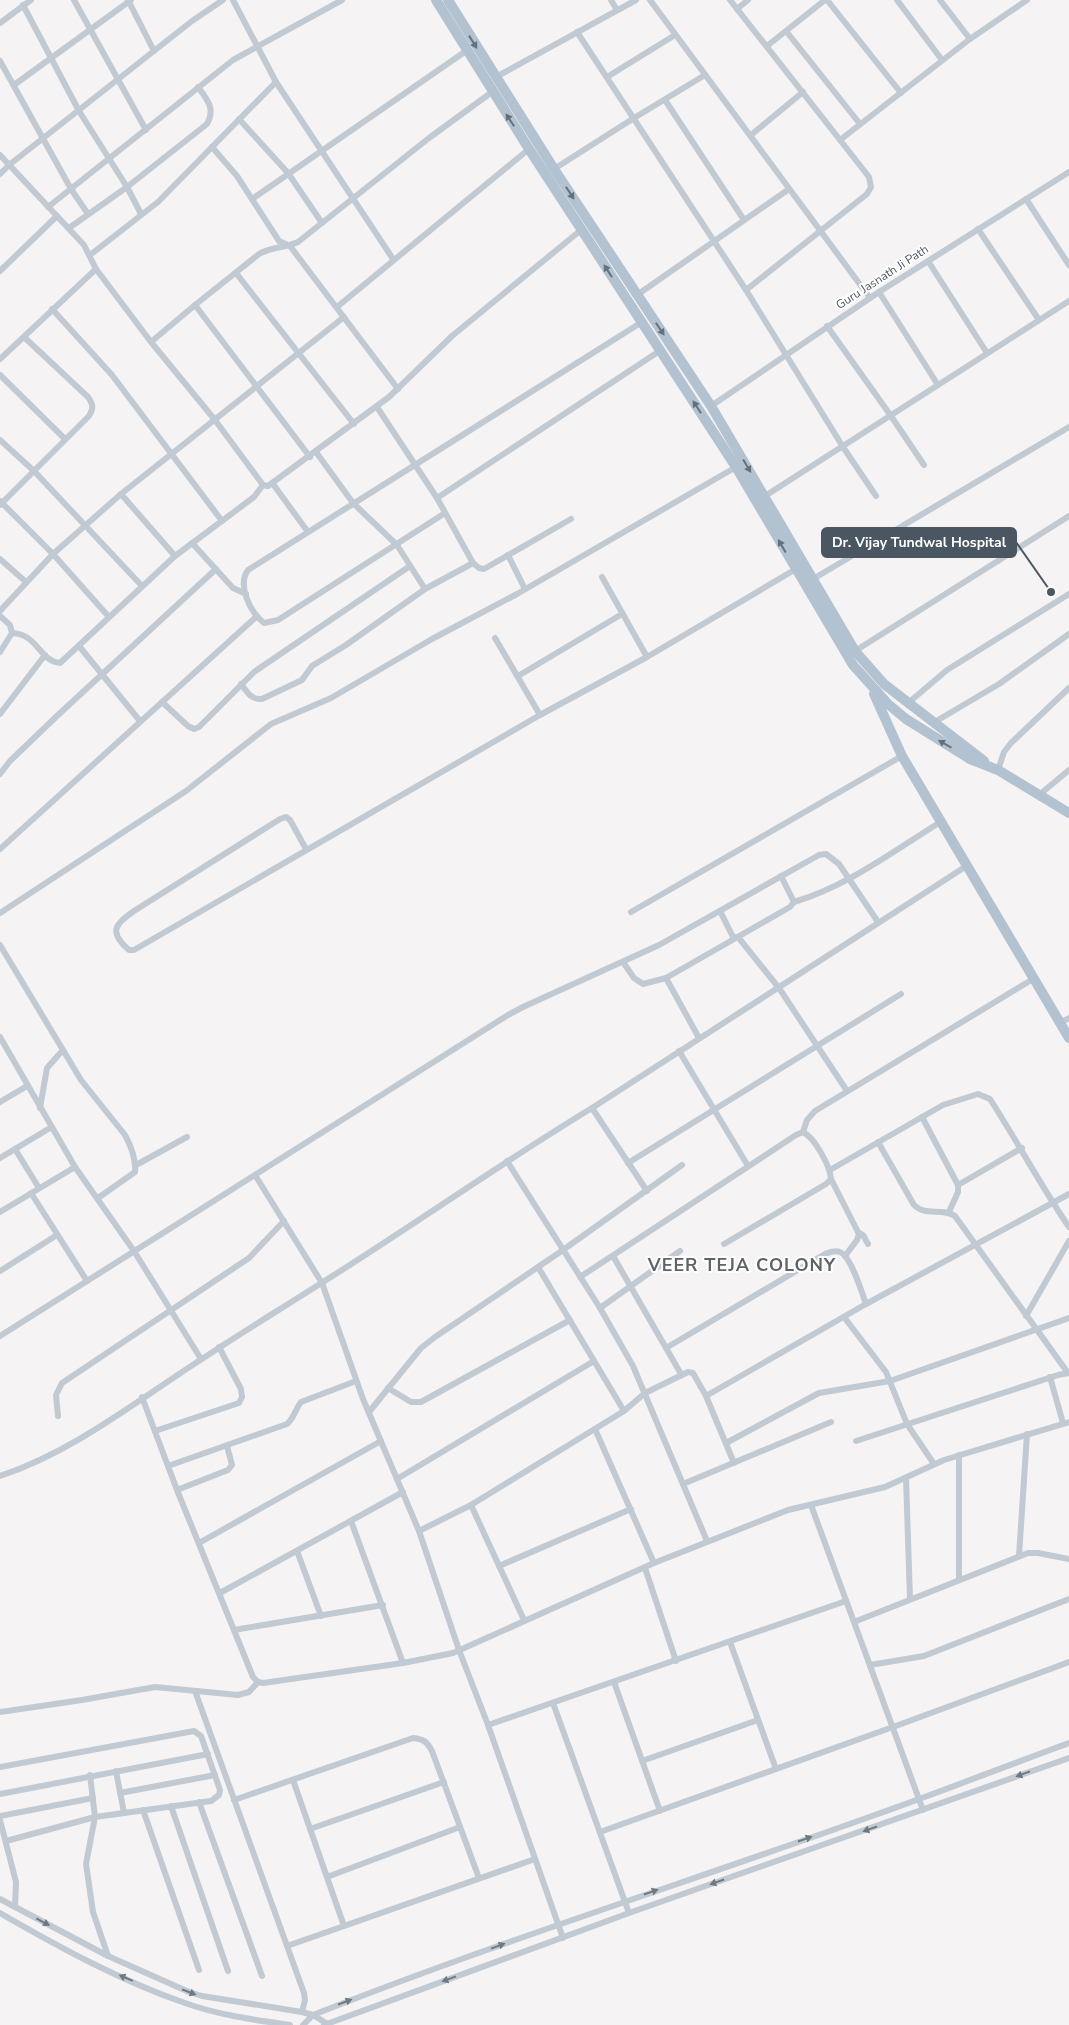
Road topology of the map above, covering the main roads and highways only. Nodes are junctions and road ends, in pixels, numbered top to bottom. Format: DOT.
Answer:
graph roads {
  1 [pos="436,0"];
  2 [pos="448,0"];
  3 [pos="869,668"];
  4 [pos="872,688"];
  5 [pos="993,768"];
  6 [pos="1069,813"];
  7 [pos="1065,1020"];
  8 [pos="1069,1038"];
  4 -- 1 [label="main road, one-way"];
  2 -- 3 [label="main road, one-way"];
  3 -- 4 [label="main road"];
  3 -- 5 [label="main road"];
  5 -- 4 [label="main road, one-way"];
  4 -- 7 [label="main road"];
  5 -- 6 [label="main road"];
  7 -- 8 [label="main road"];
}
